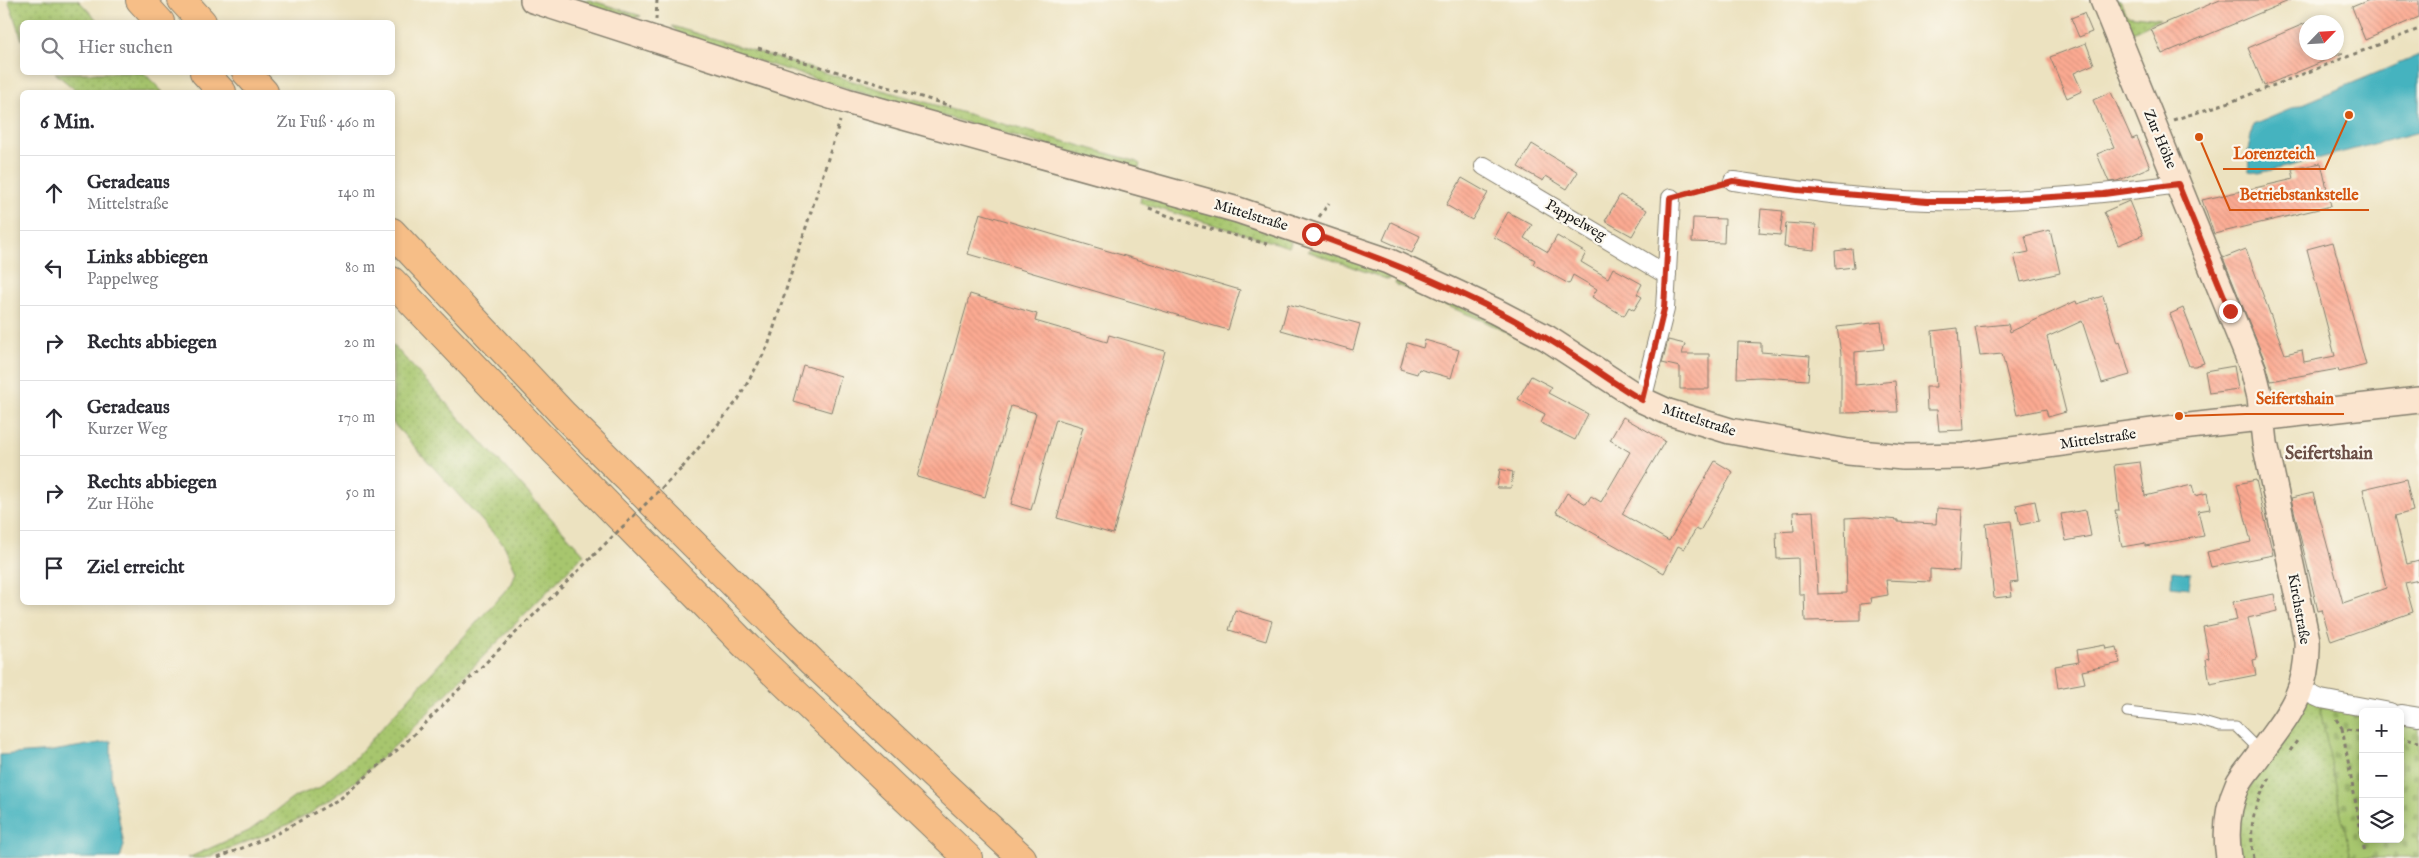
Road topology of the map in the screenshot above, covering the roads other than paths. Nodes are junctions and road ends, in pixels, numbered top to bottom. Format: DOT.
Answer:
graph roads {
  1 [pos="140,0"];
  2 [pos="182,0"];
  3 [pos="533,0"];
  4 [pos="2103,0"];
  5 [pos="158,20"];
  6 [pos="200,20"];
  7 [pos="207,75"];
  8 [pos="249,75"];
  9 [pos="220,90"];
  10 [pos="262,90"];
  11 [pos="1484,166"];
  12 [pos="1733,181"];
  13 [pos="2178,184"];
  14 [pos="1670,198"];
  15 [pos="395,235"];
  16 [pos="1667,275"];
  17 [pos="395,284"];
  18 [pos="1642,400"];
  19 [pos="2419,400"];
  20 [pos="2263,419"];
  21 [pos="2302,690"];
  22 [pos="2369,708"];
  23 [pos="2127,712"];
  24 [pos="2404,715"];
  25 [pos="2419,717"];
  26 [pos="2261,752"];
  27 [pos="968,858"];
  28 [pos="1022,858"];
  29 [pos="2229,858"];
  1 -- 5 [label="highway"];
  2 -- 6 [label="highway"];
  3 -- 18 [label="street, Mittelstraße"];
  4 -- 13 [label="street, Zur Höhe"];
  7 -- 9 [label="highway"];
  8 -- 10 [label="highway"];
  11 -- 16 [label="street, Pappelweg"];
  12 -- 13 [label="street"];
  13 -- 20 [label="street, Zur Höhe"];
  14 -- 16 [label="street"];
  15 -- 28 [label="highway"];
  16 -- 18 [label="street"];
  17 -- 27 [label="highway"];
  18 -- 20 [label="street, Mittelstraße"];
  19 -- 20 [label="street, Mittelstraße"];
  20 -- 21 [label="street, Kirchstraße"];
  21 -- 22 [label="street"];
  21 -- 26 [label="street, Kirchstraße"];
  23 -- 26 [label="lane"];
  24 -- 25 [label="street"];
  26 -- 29 [label="street, Kirchstraße"];
}
